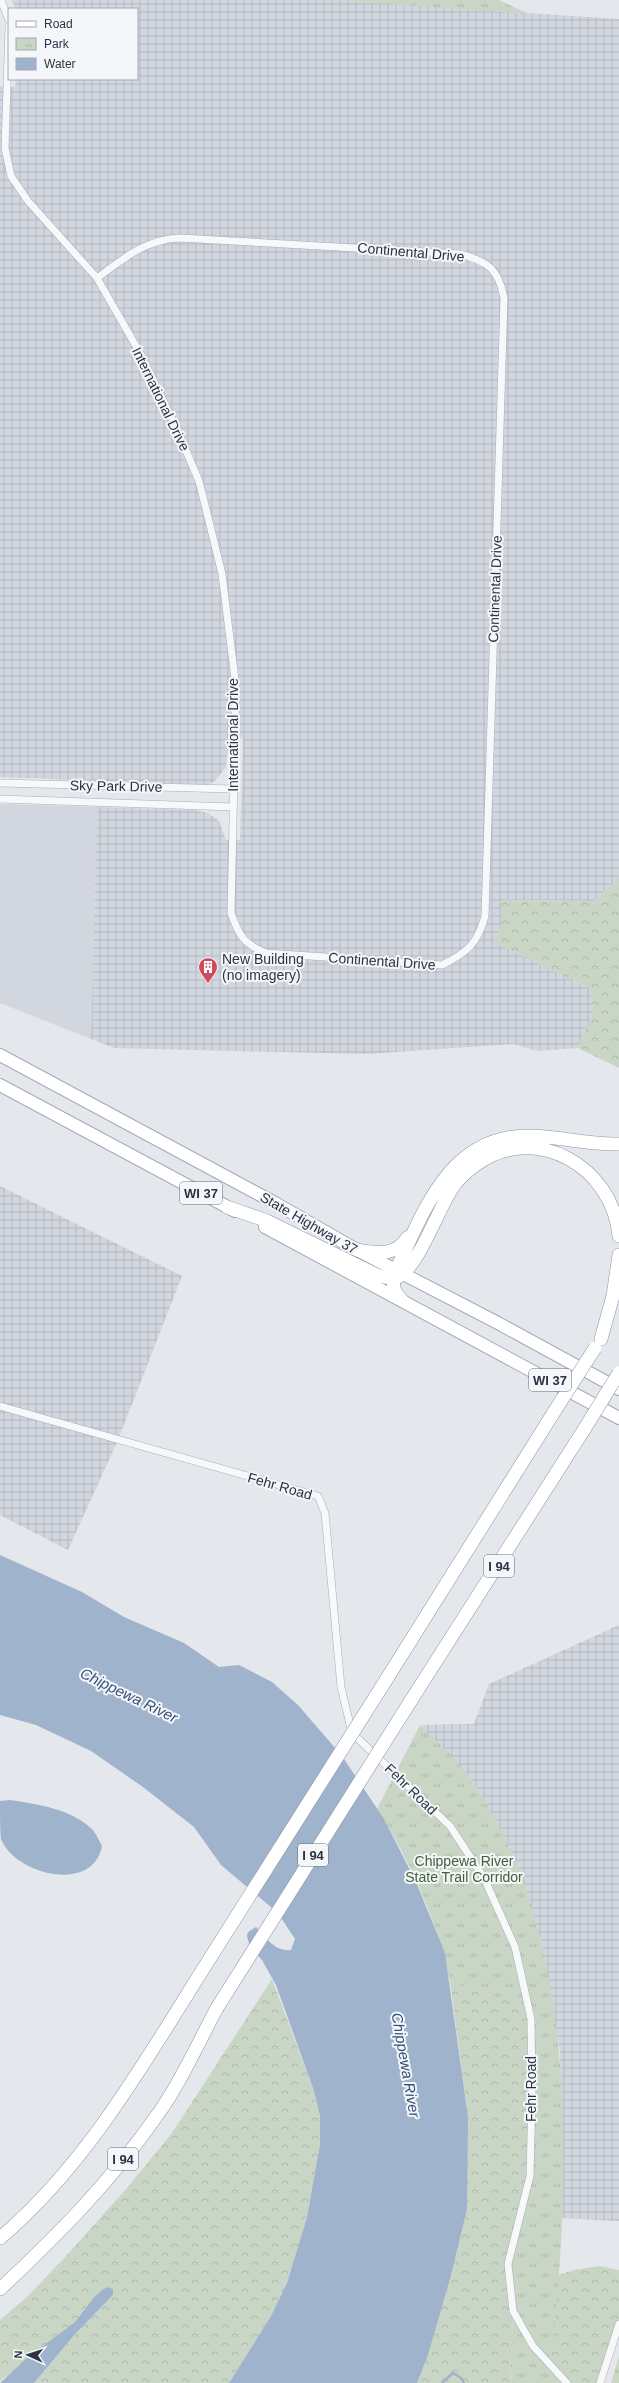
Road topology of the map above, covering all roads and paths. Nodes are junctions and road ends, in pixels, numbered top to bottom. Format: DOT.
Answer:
graph roads {
  1 [pos="1,0"];
  2 [pos="8,18"];
  3 [pos="8,55"];
  4 [pos="97,278"];
  5 [pos="0,783"];
  6 [pos="233,789"];
  7 [pos="0,799"];
  8 [pos="233,807"];
  9 [pos="0,1055"];
  10 [pos="0,1085"];
  11 [pos="619,1144"];
  12 [pos="227,1207"];
  13 [pos="425,1210"];
  14 [pos="619,1236"];
  15 [pos="357,1250"];
  16 [pos="619,1255"];
  17 [pos="397,1274"];
  18 [pos="402,1300"];
  19 [pos="619,1310"];
  20 [pos="598,1343"];
  21 [pos="619,1373"];
  22 [pos="619,1389"];
  23 [pos="0,1406"];
  24 [pos="619,1418"];
  25 [pos="0,2238"];
  26 [pos="0,2288"];
  27 [pos="619,2324"];
  28 [pos="567,2383"];
  29 [pos="600,2383"];
  1 -- 2 [label="street"];
  3 -- 4 [label="street, International Drive"];
  4 -- 6 [label="street, International Drive"];
  4 -- 8 [label="street, Continental Drive"];
  5 -- 6 [label="street, Sky Park Drive"];
  6 -- 8 [label="street, International Drive"];
  7 -- 8 [label="street, Sky Park Drive"];
  9 -- 15 [label="main road, State Highway 37 / WI 37"];
  10 -- 12 [label="main road, State Highway 37 / WI 37"];
  11 -- 13 [label="highway"];
  12 -- 17 [label="highway"];
  12 -- 18 [label="main road, State Highway 37 / WI 37"];
  13 -- 15 [label="highway"];
  13 -- 17 [label="highway"];
  14 -- 17 [label="highway"];
  15 -- 17 [label="main road, State Highway 37 / WI 37"];
  16 -- 20 [label="highway"];
  17 -- 18 [label="highway"];
  17 -- 22 [label="main road, State Highway 37 / WI 37"];
  18 -- 24 [label="main road, State Highway 37 / WI 37"];
  19 -- 20 [label="highway, I 94"];
  20 -- 25 [label="highway, I 94, bridge"];
  21 -- 26 [label="highway, I 94, bridge"];
  23 -- 28 [label="street, Fehr Road"];
  27 -- 29 [label="street"];
}
